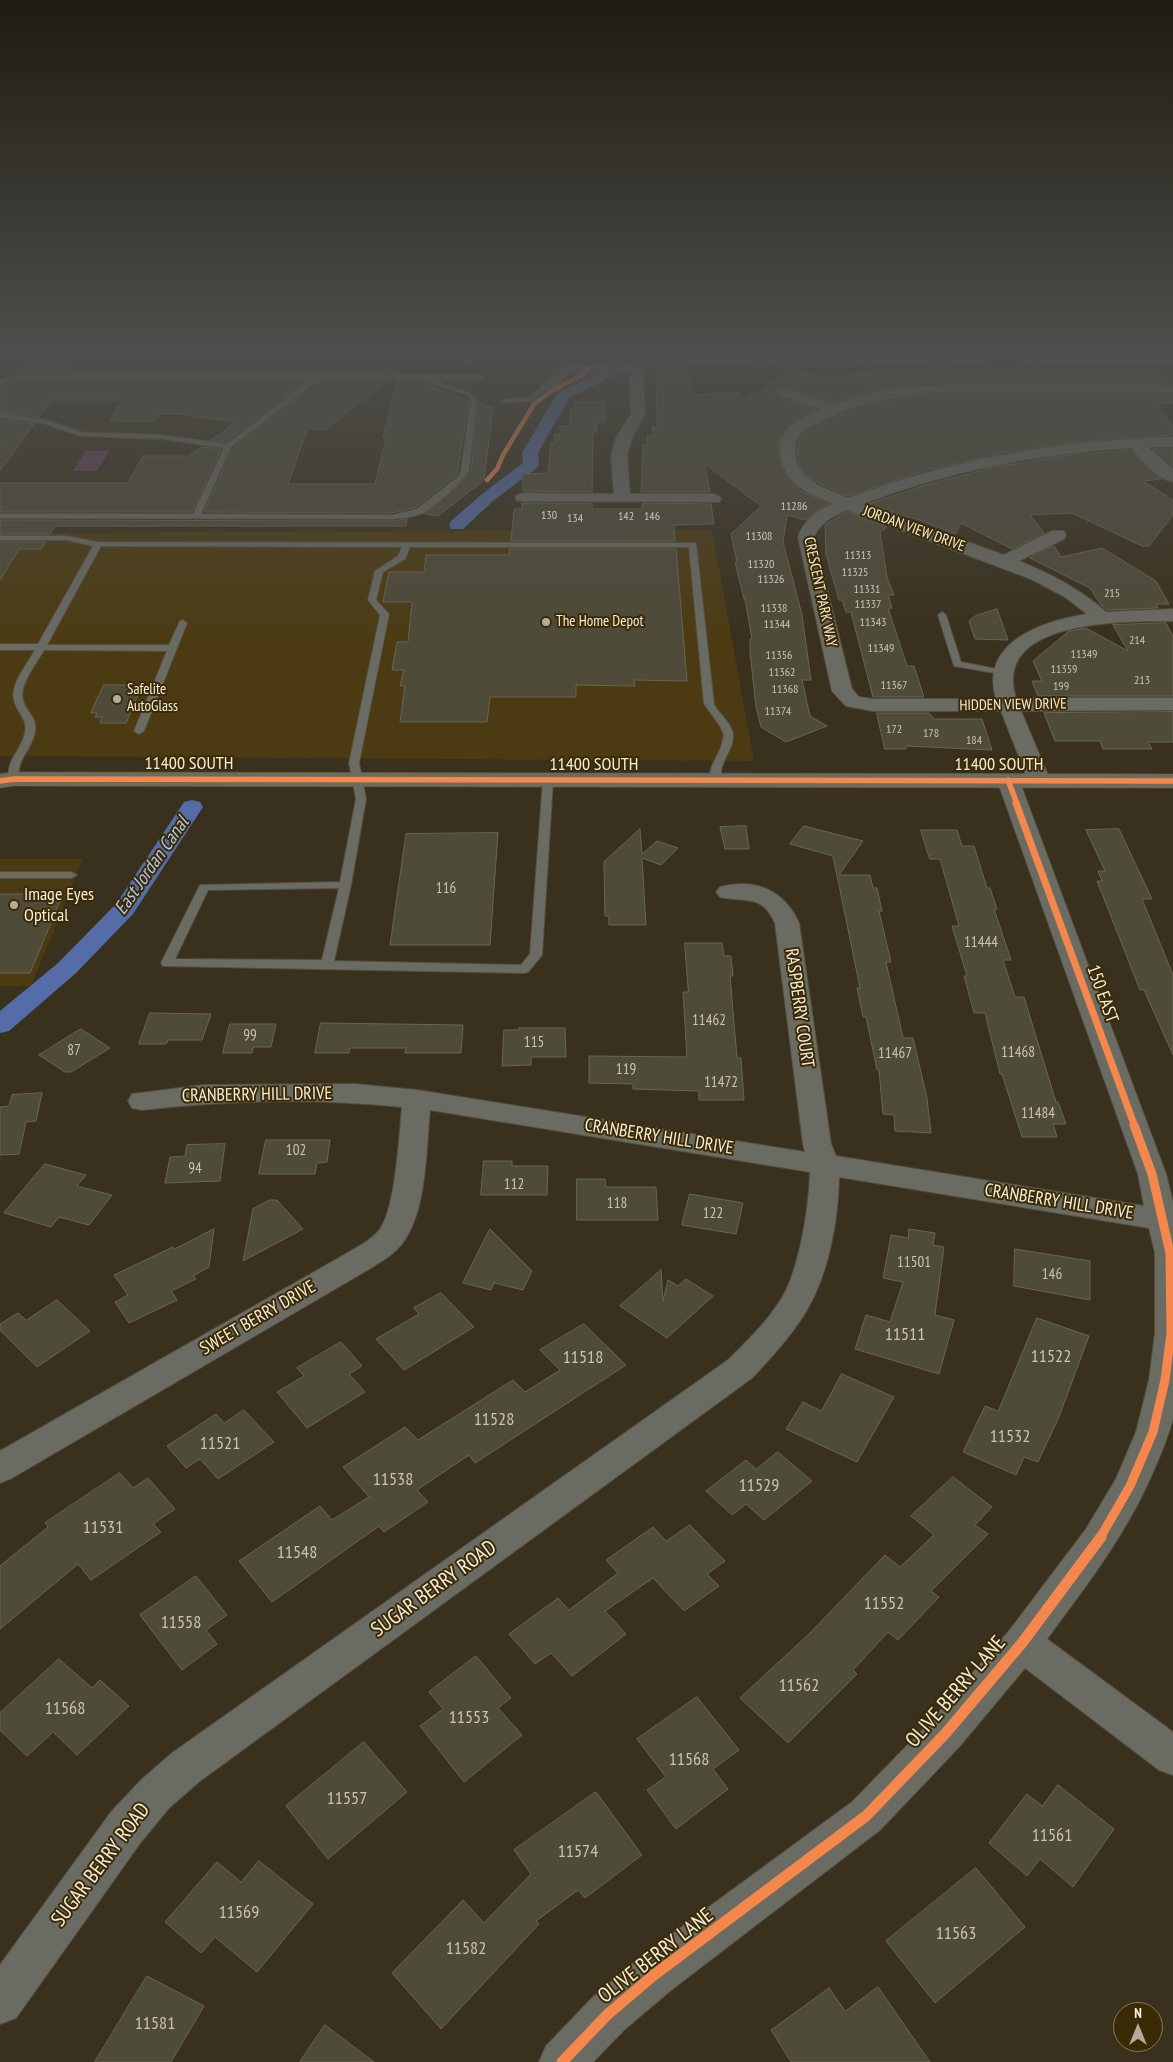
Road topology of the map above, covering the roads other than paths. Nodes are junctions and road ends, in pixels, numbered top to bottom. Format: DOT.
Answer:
graph roads {
  1 [pos="227,449"];
  2 [pos="467,449"];
  3 [pos="622,449"];
  4 [pos="786,449"];
  5 [pos="1067,449"];
  6 [pos="1141,449"];
  7 [pos="976,450"];
  8 [pos="993,459"];
  9 [pos="1173,477"];
  10 [pos="523,498"];
  11 [pos="622,498"];
  12 [pos="712,498"];
  13 [pos="848,504"];
  14 [pos="0,516"];
  15 [pos="196,516"];
  16 [pos="1058,535"];
  17 [pos="0,538"];
  18 [pos="98,544"];
  19 [pos="406,544"];
  20 [pos="1004,562"];
  21 [pos="942,615"];
  22 [pos="1173,615"];
  23 [pos="1101,617"];
  24 [pos="184,623"];
  25 [pos="0,648"];
  26 [pos="40,648"];
  27 [pos="173,648"];
  28 [pos="1003,673"];
  29 [pos="853,702"];
  30 [pos="1173,704"];
  31 [pos="1008,705"];
  32 [pos="139,731"];
  33 [pos="5,779"];
  34 [pos="357,780"];
  35 [pos="548,780"];
  36 [pos="715,780"];
  37 [pos="1008,780"];
  38 [pos="1039,780"];
  39 [pos="1173,780"];
  40 [pos="0,875"];
  41 [pos="71,875"];
  42 [pos="345,885"];
  43 [pos="728,892"];
  44 [pos="328,964"];
  45 [pos="417,1099"];
  46 [pos="142,1101"];
  47 [pos="824,1164"];
  48 [pos="1168,1220"];
  49 [pos="0,1468"];
  50 [pos="1022,1643"];
  51 [pos="1173,1756"];
  52 [pos="0,2002"];
  53 [pos="562,2062"];
  1 -- 15 [label="lane"];
  2 -- 15 [label="lane"];
  3 -- 11 [label="street"];
  4 -- 13 [label="street, JORDAN VIEW DRIVE"];
  5 -- 8 [label="street, CRESCENT PARK WAY"];
  6 -- 9 [label="street"];
  7 -- 8 [label="street"];
  8 -- 13 [label="street, CRESCENT PARK WAY"];
  10 -- 11 [label="street"];
  11 -- 12 [label="street"];
  13 -- 20 [label="street, JORDAN VIEW DRIVE"];
  13 -- 29 [label="street, CRESCENT PARK WAY"];
  14 -- 15 [label="lane"];
  16 -- 20 [label="street"];
  17 -- 18 [label="lane"];
  18 -- 19 [label="lane"];
  18 -- 26 [label="lane"];
  19 -- 34 [label="lane"];
  19 -- 36 [label="lane"];
  20 -- 23 [label="street, JORDAN VIEW DRIVE"];
  21 -- 28 [label="lane"];
  22 -- 23 [label="street"];
  23 -- 28 [label="street"];
  24 -- 27 [label="lane"];
  25 -- 26 [label="lane"];
  26 -- 27 [label="lane"];
  26 -- 33 [label="lane"];
  27 -- 32 [label="lane"];
  28 -- 31 [label="street"];
  29 -- 31 [label="street, HIDDEN VIEW DRIVE"];
  30 -- 31 [label="street, HIDDEN VIEW DRIVE"];
  31 -- 38 [label="street"];
  33 -- 34 [label="main road, 11400 SOUTH"];
  34 -- 35 [label="main road, 11400 SOUTH"];
  34 -- 42 [label="lane"];
  35 -- 36 [label="main road, 11400 SOUTH"];
  35 -- 44 [label="lane"];
  36 -- 37 [label="main road, 11400 SOUTH"];
  37 -- 38 [label="main road, 11400 SOUTH"];
  37 -- 48 [label="street, 150 EAST"];
  38 -- 39 [label="main road, 11400 SOUTH"];
  40 -- 41 [label="lane"];
  42 -- 44 [label="lane"];
  42 -- 44 [label="lane"];
  43 -- 47 [label="street, RASPBERRY COURT"];
  45 -- 46 [label="street, CRANBERRY HILL DRIVE"];
  45 -- 47 [label="street, CRANBERRY HILL DRIVE"];
  45 -- 49 [label="street, SWEET BERRY DRIVE"];
  47 -- 48 [label="street, CRANBERRY HILL DRIVE"];
  47 -- 52 [label="street, SUGAR BERRY ROAD"];
  48 -- 50 [label="street, OLIVE BERRY LANE"];
  50 -- 51 [label="street"];
  50 -- 53 [label="street, OLIVE BERRY LANE"];
}
